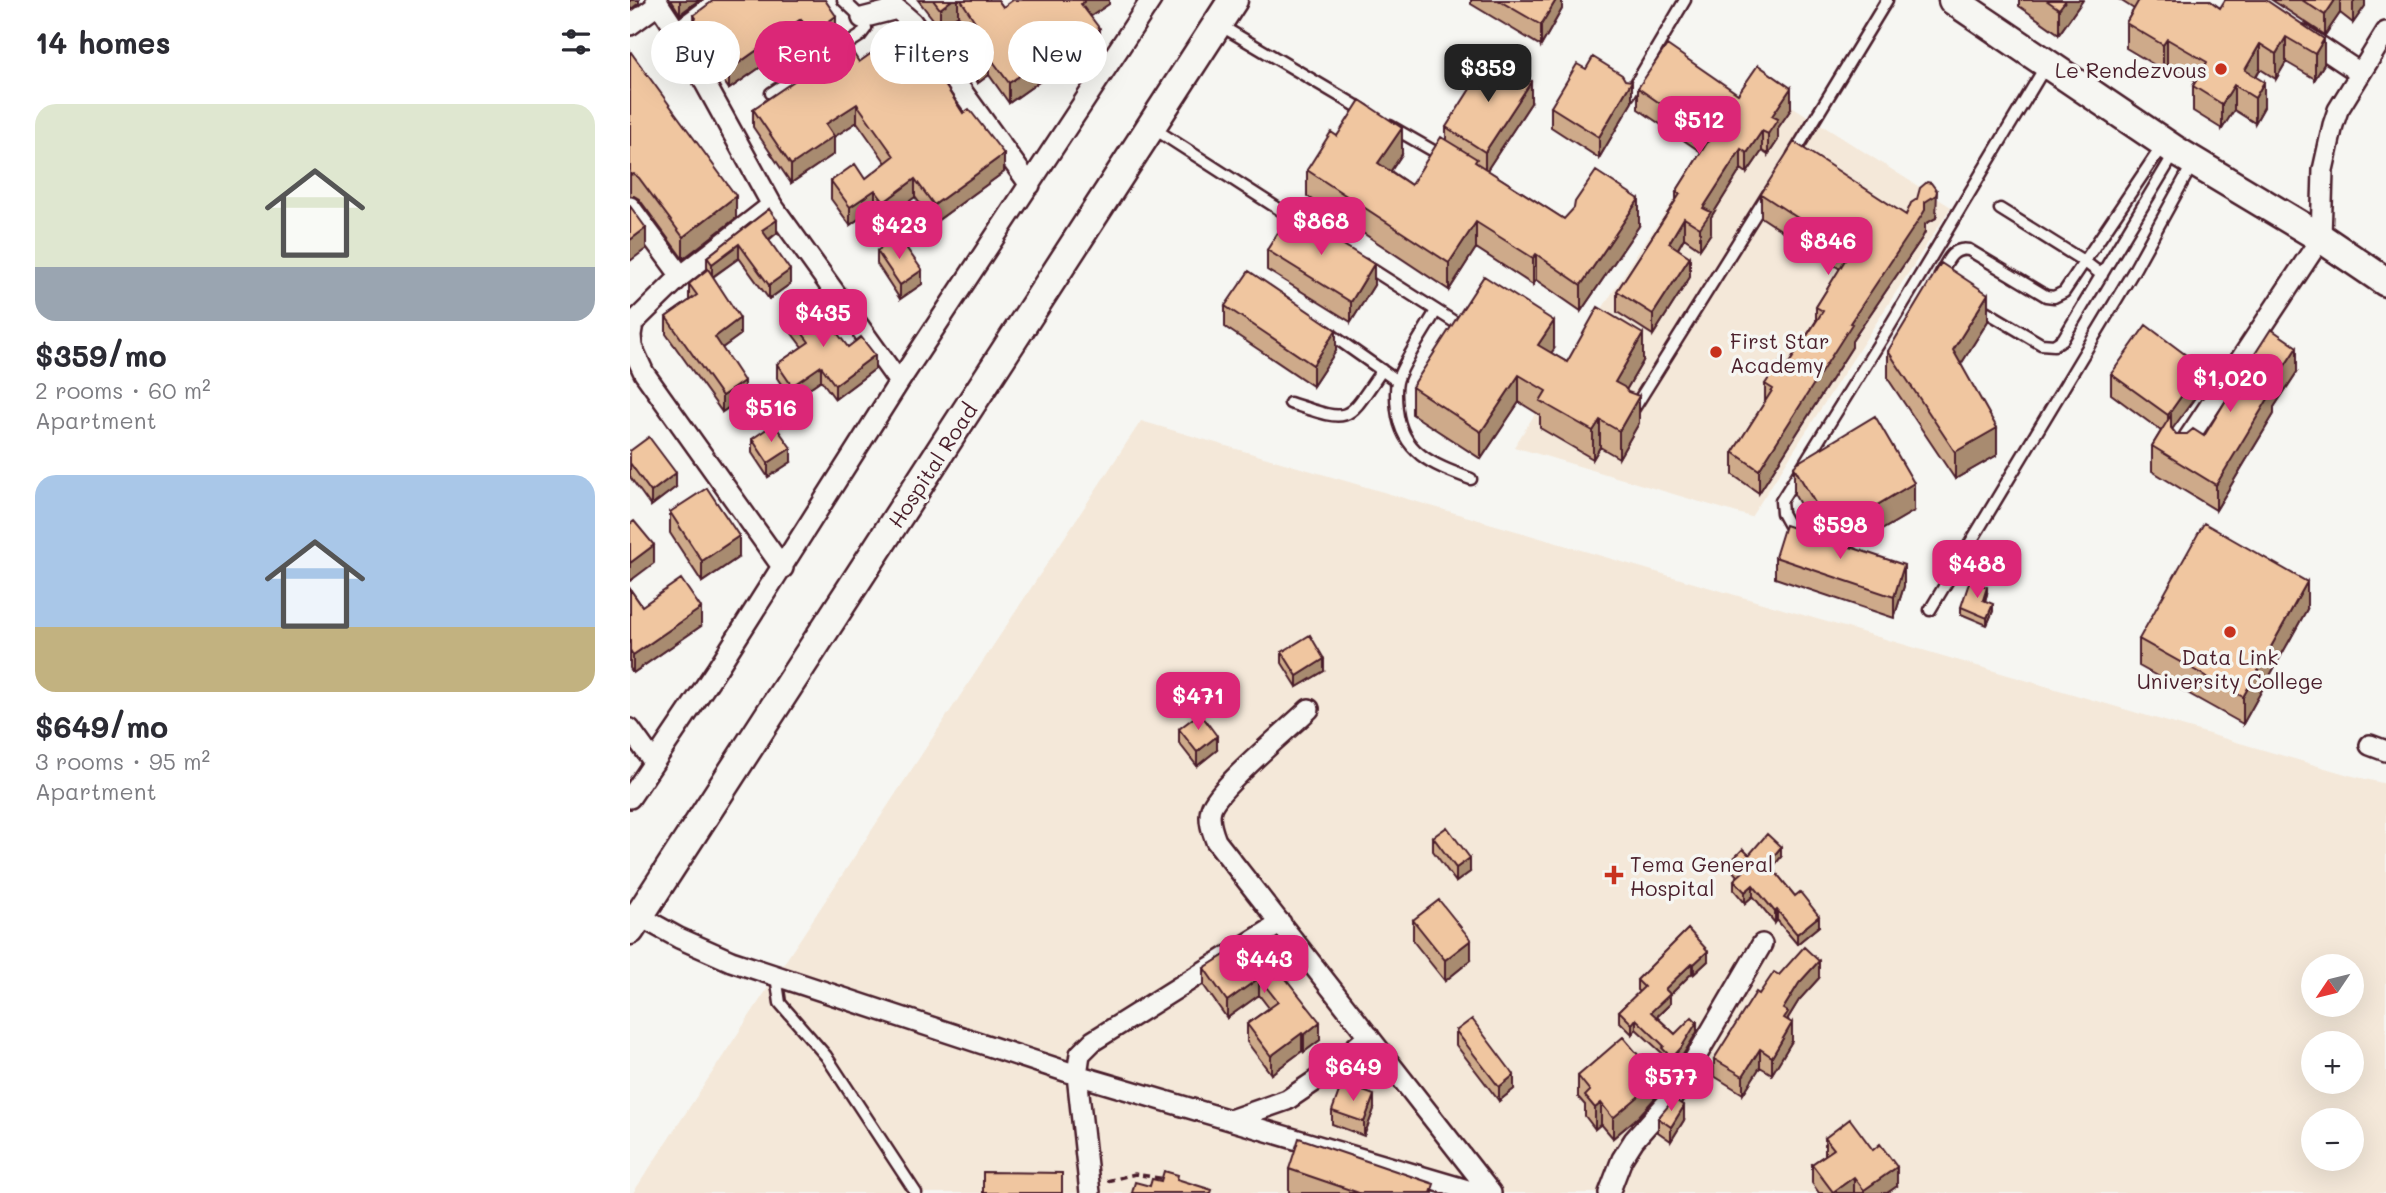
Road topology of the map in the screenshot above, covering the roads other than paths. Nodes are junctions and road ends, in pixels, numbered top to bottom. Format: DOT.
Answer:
graph roads {
  1 [pos="720,0"];
  2 [pos="843,0"];
  3 [pos="1151,0"];
  4 [pos="1233,0"];
  5 [pos="1685,0"];
  6 [pos="1887,0"];
  7 [pos="1953,0"];
  8 [pos="658,2"];
  9 [pos="862,18"];
  10 [pos="670,21"];
  11 [pos="692,21"];
  12 [pos="2283,22"];
  13 [pos="1218,24"];
  14 [pos="630,25"];
  15 [pos="2386,32"];
  16 [pos="2047,64"];
  17 [pos="2360,73"];
  18 [pos="706,84"];
  19 [pos="771,93"];
  20 [pos="1629,95"];
  21 [pos="1369,113"];
  22 [pos="1381,120"];
  23 [pos="1152,126"];
  24 [pos="1796,150"];
  25 [pos="2178,152"];
  26 [pos="1807,157"];
  27 [pos="1789,161"];
  28 [pos="1451,162"];
  29 [pos="1774,184"];
  30 [pos="1030,185"];
  31 [pos="772,205"];
  32 [pos="630,207"];
  33 [pos="2000,209"];
  34 [pos="1311,230"];
  35 [pos="2322,238"];
  36 [pos="1356,259"];
  37 [pos="2085,261"];
  38 [pos="2102,275"];
  39 [pos="681,276"];
  40 [pos="1943,282"];
  41 [pos="2386,282"];
  42 [pos="1972,303"];
  43 [pos="1436,311"];
  44 [pos="1456,323"];
  45 [pos="1319,326"];
  46 [pos="1382,370"];
  47 [pos="1397,381"];
  48 [pos="899,382"];
  49 [pos="1290,404"];
  50 [pos="1631,413"];
  51 [pos="2182,448"];
  52 [pos="1471,478"];
  53 [pos="1798,541"];
  54 [pos="783,568"];
  55 [pos="1930,610"];
  56 [pos="1309,709"];
  57 [pos="630,729"];
  58 [pos="653,761"];
  59 [pos="630,798"];
  60 [pos="635,923"];
  61 [pos="1281,923"];
  62 [pos="1762,944"];
  63 [pos="776,976"];
  64 [pos="1369,1036"];
  65 [pos="1077,1075"];
  66 [pos="1230,1120"];
  67 [pos="1423,1177"];
  68 [pos="1089,1189"];
  69 [pos="916,1193"];
  70 [pos="1436,1193"];
  71 [pos="1478,1193"];
  72 [pos="1491,1193"];
  73 [pos="1609,1193"];
  1 -- 11 [label="street"];
  2 -- 9 [label="lane"];
  3 -- 30 [label="street"];
  4 -- 13 [label="main road, Hospital Road"];
  5 -- 20 [label="lane"];
  6 -- 24 [label="lane"];
  7 -- 16 [label="main road"];
  8 -- 10 [label="street"];
  8 -- 14 [label="street"];
  9 -- 19 [label="lane"];
  9 -- 30 [label="street"];
  12 -- 17 [label="street"];
  13 -- 21 [label="lane"];
  13 -- 23 [label="main road, Hospital Road"];
  15 -- 17 [label="street"];
  16 -- 25 [label="main road"];
  16 -- 53 [label="lane"];
  17 -- 35 [label="street"];
  18 -- 31 [label="street"];
  22 -- 28 [label="lane"];
  23 -- 34 [label="lane"];
  23 -- 60 [label="main road, Hospital Road"];
  24 -- 26 [label="lane"];
  24 -- 27 [label="lane"];
  25 -- 35 [label="main road"];
  25 -- 37 [label="lane"];
  25 -- 38 [label="lane"];
  25 -- 55 [label="lane"];
  29 -- 50 [label="lane"];
  30 -- 48 [label="street"];
  31 -- 39 [label="street"];
  31 -- 48 [label="street"];
  32 -- 39 [label="street"];
  33 -- 37 [label="lane"];
  35 -- 41 [label="main road"];
  35 -- 51 [label="street"];
  36 -- 43 [label="lane"];
  37 -- 38 [label="lane"];
  37 -- 40 [label="lane"];
  38 -- 42 [label="lane"];
  39 -- 54 [label="street"];
  43 -- 44 [label="lane"];
  43 -- 47 [label="lane"];
  45 -- 46 [label="lane"];
  46 -- 47 [label="lane"];
  46 -- 49 [label="lane"];
  47 -- 52 [label="lane"];
  48 -- 54 [label="street"];
  54 -- 58 [label="street"];
  56 -- 61 [label="street"];
  57 -- 58 [label="street"];
  58 -- 59 [label="street"];
  60 -- 63 [label="street"];
  61 -- 64 [label="street"];
  61 -- 65 [label="street"];
  62 -- 73 [label="street"];
  63 -- 65 [label="street"];
  63 -- 69 [label="lane"];
  64 -- 66 [label="street"];
  64 -- 72 [label="street"];
  65 -- 66 [label="street"];
  65 -- 68 [label="street"];
  66 -- 67 [label="street"];
  67 -- 70 [label="lane"];
  67 -- 71 [label="street"];
}
